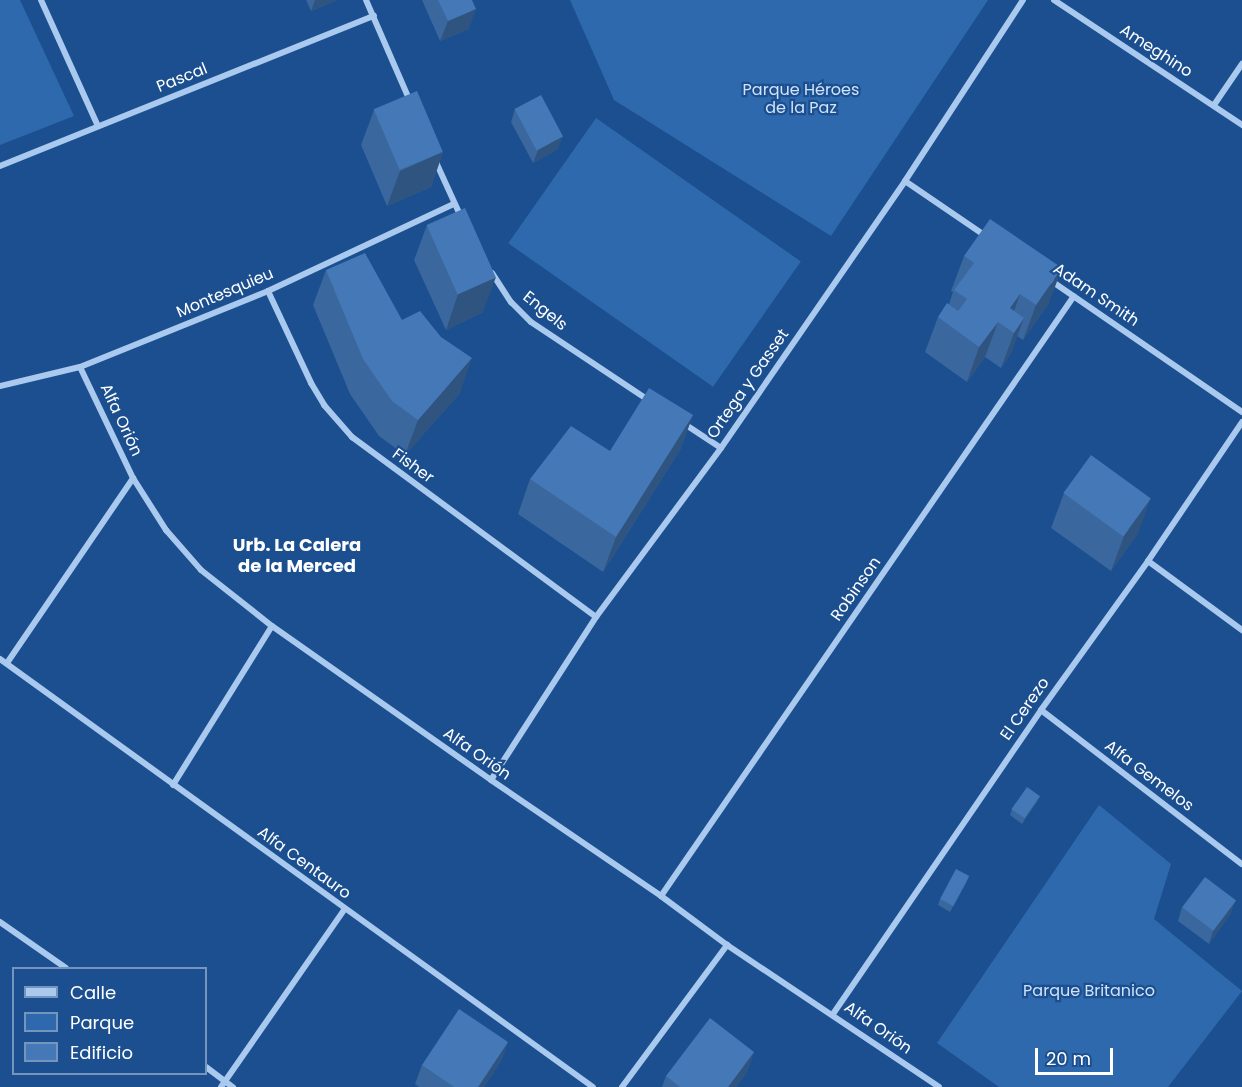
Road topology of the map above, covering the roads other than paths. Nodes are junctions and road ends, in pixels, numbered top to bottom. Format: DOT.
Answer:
graph roads {
  1 [pos="41,0"];
  2 [pos="366,0"];
  3 [pos="1023,0"];
  4 [pos="1054,0"];
  5 [pos="374,16"];
  6 [pos="1242,64"];
  7 [pos="1214,105"];
  8 [pos="414,110"];
  9 [pos="1242,125"];
  10 [pos="98,126"];
  11 [pos="432,152"];
  12 [pos="0,166"];
  13 [pos="905,181"];
  14 [pos="454,204"];
  15 [pos="465,223"];
  16 [pos="989,238"];
  17 [pos="486,261"];
  18 [pos="1046,277"];
  19 [pos="268,291"];
  20 [pos="1074,296"];
  21 [pos="80,367"];
  22 [pos="0,386"];
  23 [pos="657,405"];
  24 [pos="1242,412"];
  25 [pos="676,418"];
  26 [pos="1242,422"];
  27 [pos="721,448"];
  28 [pos="133,478"];
  29 [pos="1148,561"];
  30 [pos="596,617"];
  31 [pos="272,626"];
  32 [pos="1242,630"];
  33 [pos="0,659"];
  34 [pos="7,663"];
  35 [pos="1041,710"];
  36 [pos="490,780"];
  37 [pos="173,784"];
  38 [pos="1242,864"];
  39 [pos="661,896"];
  40 [pos="344,910"];
  41 [pos="0,922"];
  42 [pos="727,945"];
  43 [pos="63,967"];
  44 [pos="833,1014"];
  45 [pos="207,1068"];
  46 [pos="223,1084"];
  47 [pos="233,1087"];
  48 [pos="593,1087"];
  49 [pos="622,1087"];
  50 [pos="939,1087"];
  1 -- 10 [label="street"];
  2 -- 5 [label="street"];
  3 -- 13 [label="street, Ortega y Gasset"];
  4 -- 7 [label="street, Ameghino"];
  5 -- 8 [label="street"];
  5 -- 10 [label="street, Pascal"];
  6 -- 7 [label="street"];
  7 -- 9 [label="street, Ameghino"];
  10 -- 12 [label="street, Pascal"];
  11 -- 14 [label="street"];
  13 -- 16 [label="street"];
  13 -- 27 [label="street, Ortega y Gasset"];
  14 -- 15 [label="street"];
  14 -- 19 [label="street, Montesquieu"];
  17 -- 23 [label="street, Engels"];
  18 -- 20 [label="street, Adam Smith"];
  19 -- 21 [label="street, Montesquieu"];
  19 -- 30 [label="street, Fisher"];
  20 -- 24 [label="street, Adam Smith"];
  20 -- 39 [label="street, Robinson"];
  21 -- 22 [label="street, Montesquieu"];
  21 -- 28 [label="street, Alfa Orión"];
  25 -- 27 [label="street"];
  26 -- 29 [label="street, El Cerezo"];
  27 -- 30 [label="street, Ortega y Gasset"];
  28 -- 31 [label="street, Alfa Orión"];
  28 -- 34 [label="street"];
  29 -- 32 [label="street"];
  29 -- 35 [label="street, El Cerezo"];
  30 -- 36 [label="street, Ortega y Gasset"];
  31 -- 36 [label="street, Alfa Orión"];
  31 -- 37 [label="street"];
  33 -- 34 [label="street, Alfa Centauro"];
  34 -- 37 [label="street, Alfa Centauro"];
  35 -- 38 [label="street, Alfa Gemelos"];
  35 -- 44 [label="street, El Cerezo"];
  36 -- 39 [label="street, Alfa Orión"];
  37 -- 40 [label="street, Alfa Centauro"];
  39 -- 42 [label="street, Alfa Orión"];
  40 -- 46 [label="street"];
  40 -- 48 [label="street, Alfa Centauro"];
  41 -- 43 [label="street"];
  42 -- 44 [label="street, Alfa Orión"];
  42 -- 49 [label="street"];
  44 -- 50 [label="street, Alfa Orión"];
  45 -- 46 [label="street"];
  46 -- 47 [label="street"];
}
